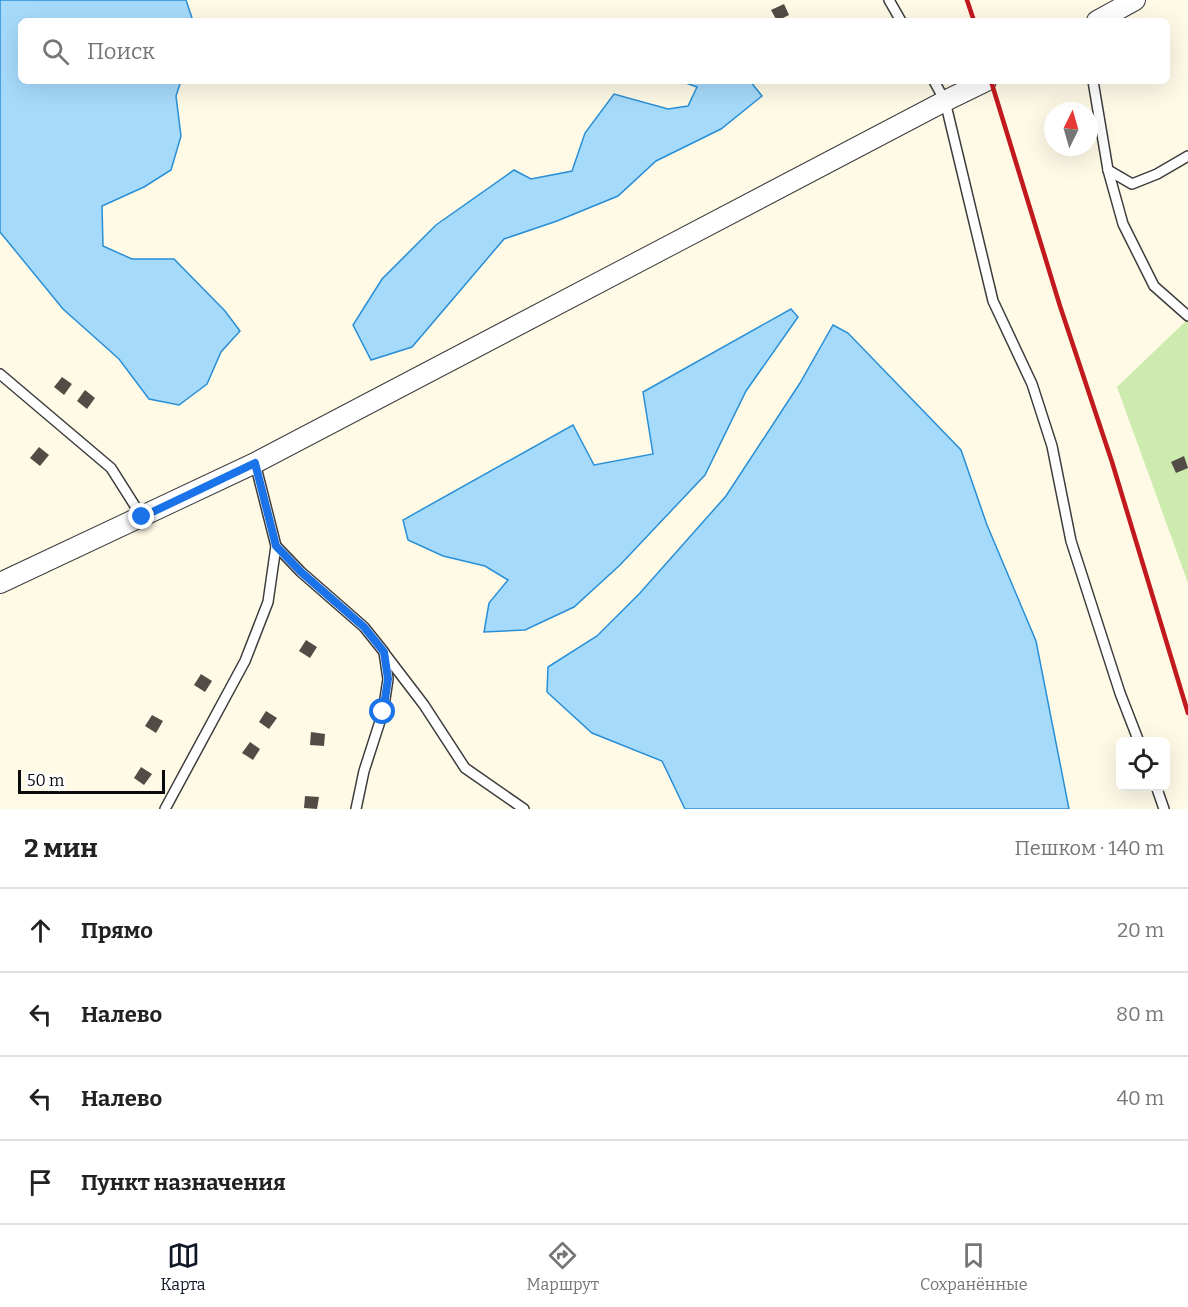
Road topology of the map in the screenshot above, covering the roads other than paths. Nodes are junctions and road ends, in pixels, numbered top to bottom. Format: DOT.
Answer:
graph roads {
  1 [pos="889,0"];
  2 [pos="1136,0"];
  3 [pos="899,18"];
  4 [pos="1103,18"];
  5 [pos="936,84"];
  6 [pos="980,84"];
  7 [pos="1094,84"];
  8 [pos="945,101"];
  9 [pos="1188,156"];
  10 [pos="1108,170"];
  11 [pos="1188,316"];
  12 [pos="0,374"];
  13 [pos="255,463"];
  14 [pos="142,517"];
  15 [pos="276,546"];
  16 [pos="0,583"];
  17 [pos="384,652"];
  18 [pos="1137,737"];
  19 [pos="1158,791"];
  20 [pos="165,809"];
  21 [pos="356,809"];
  22 [pos="524,809"];
  23 [pos="1164,809"];
  1 -- 3 [label="lane"];
  2 -- 4 [label="street"];
  5 -- 8 [label="lane"];
  6 -- 8 [label="street"];
  7 -- 10 [label="lane"];
  8 -- 13 [label="street"];
  8 -- 18 [label="lane"];
  9 -- 10 [label="lane"];
  10 -- 11 [label="lane"];
  12 -- 14 [label="lane"];
  13 -- 14 [label="street"];
  13 -- 15 [label="lane"];
  14 -- 16 [label="street"];
  15 -- 17 [label="lane"];
  15 -- 20 [label="lane"];
  17 -- 21 [label="lane"];
  17 -- 22 [label="lane"];
  19 -- 23 [label="lane"];
}
